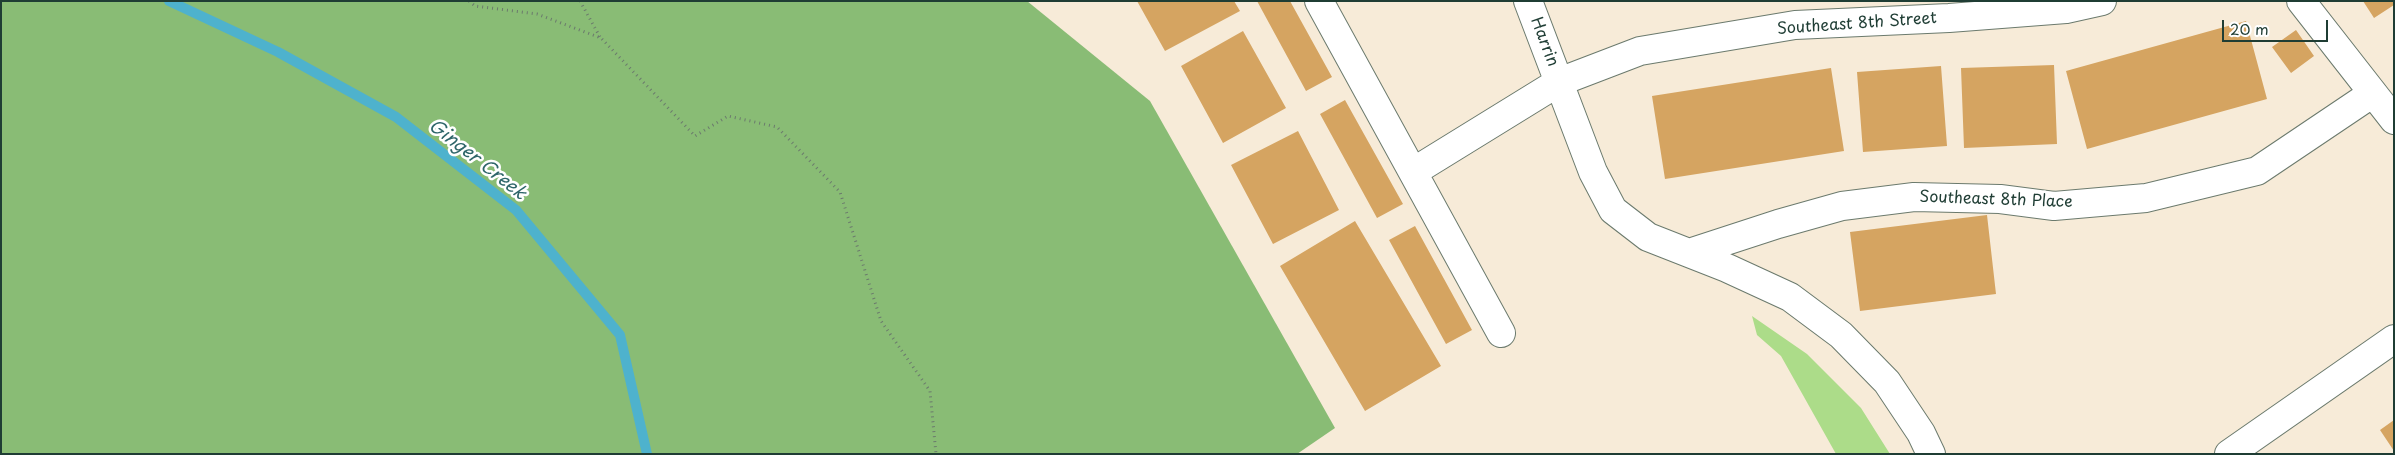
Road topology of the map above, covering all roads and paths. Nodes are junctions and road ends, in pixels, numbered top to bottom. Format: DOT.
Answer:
graph roads {
  1 [pos="469,1"];
  2 [pos="580,1"];
  3 [pos="1320,1"];
  4 [pos="1528,1"];
  5 [pos="2102,1"];
  6 [pos="2301,1"];
  7 [pos="601,38"];
  8 [pos="1559,82"];
  9 [pos="2373,93"];
  10 [pos="2394,120"];
  11 [pos="1413,172"];
  12 [pos="1689,253"];
  13 [pos="1501,333"];
  14 [pos="2394,339"];
  15 [pos="936,454"];
  16 [pos="1932,454"];
  17 [pos="2229,454"];
  1 -- 7 [label="path"];
  2 -- 7 [label="path"];
  3 -- 11 [label="street"];
  4 -- 8 [label="street, Harrin"];
  5 -- 8 [label="street, Southeast 8th Street"];
  6 -- 9 [label="street"];
  7 -- 15 [label="path"];
  8 -- 11 [label="street, Southeast 8th Street"];
  8 -- 12 [label="street, Harrin"];
  9 -- 10 [label="street"];
  9 -- 12 [label="street, Southeast 8th Place"];
  11 -- 13 [label="street"];
  12 -- 16 [label="street, Harrin"];
  14 -- 17 [label="street"];
}
